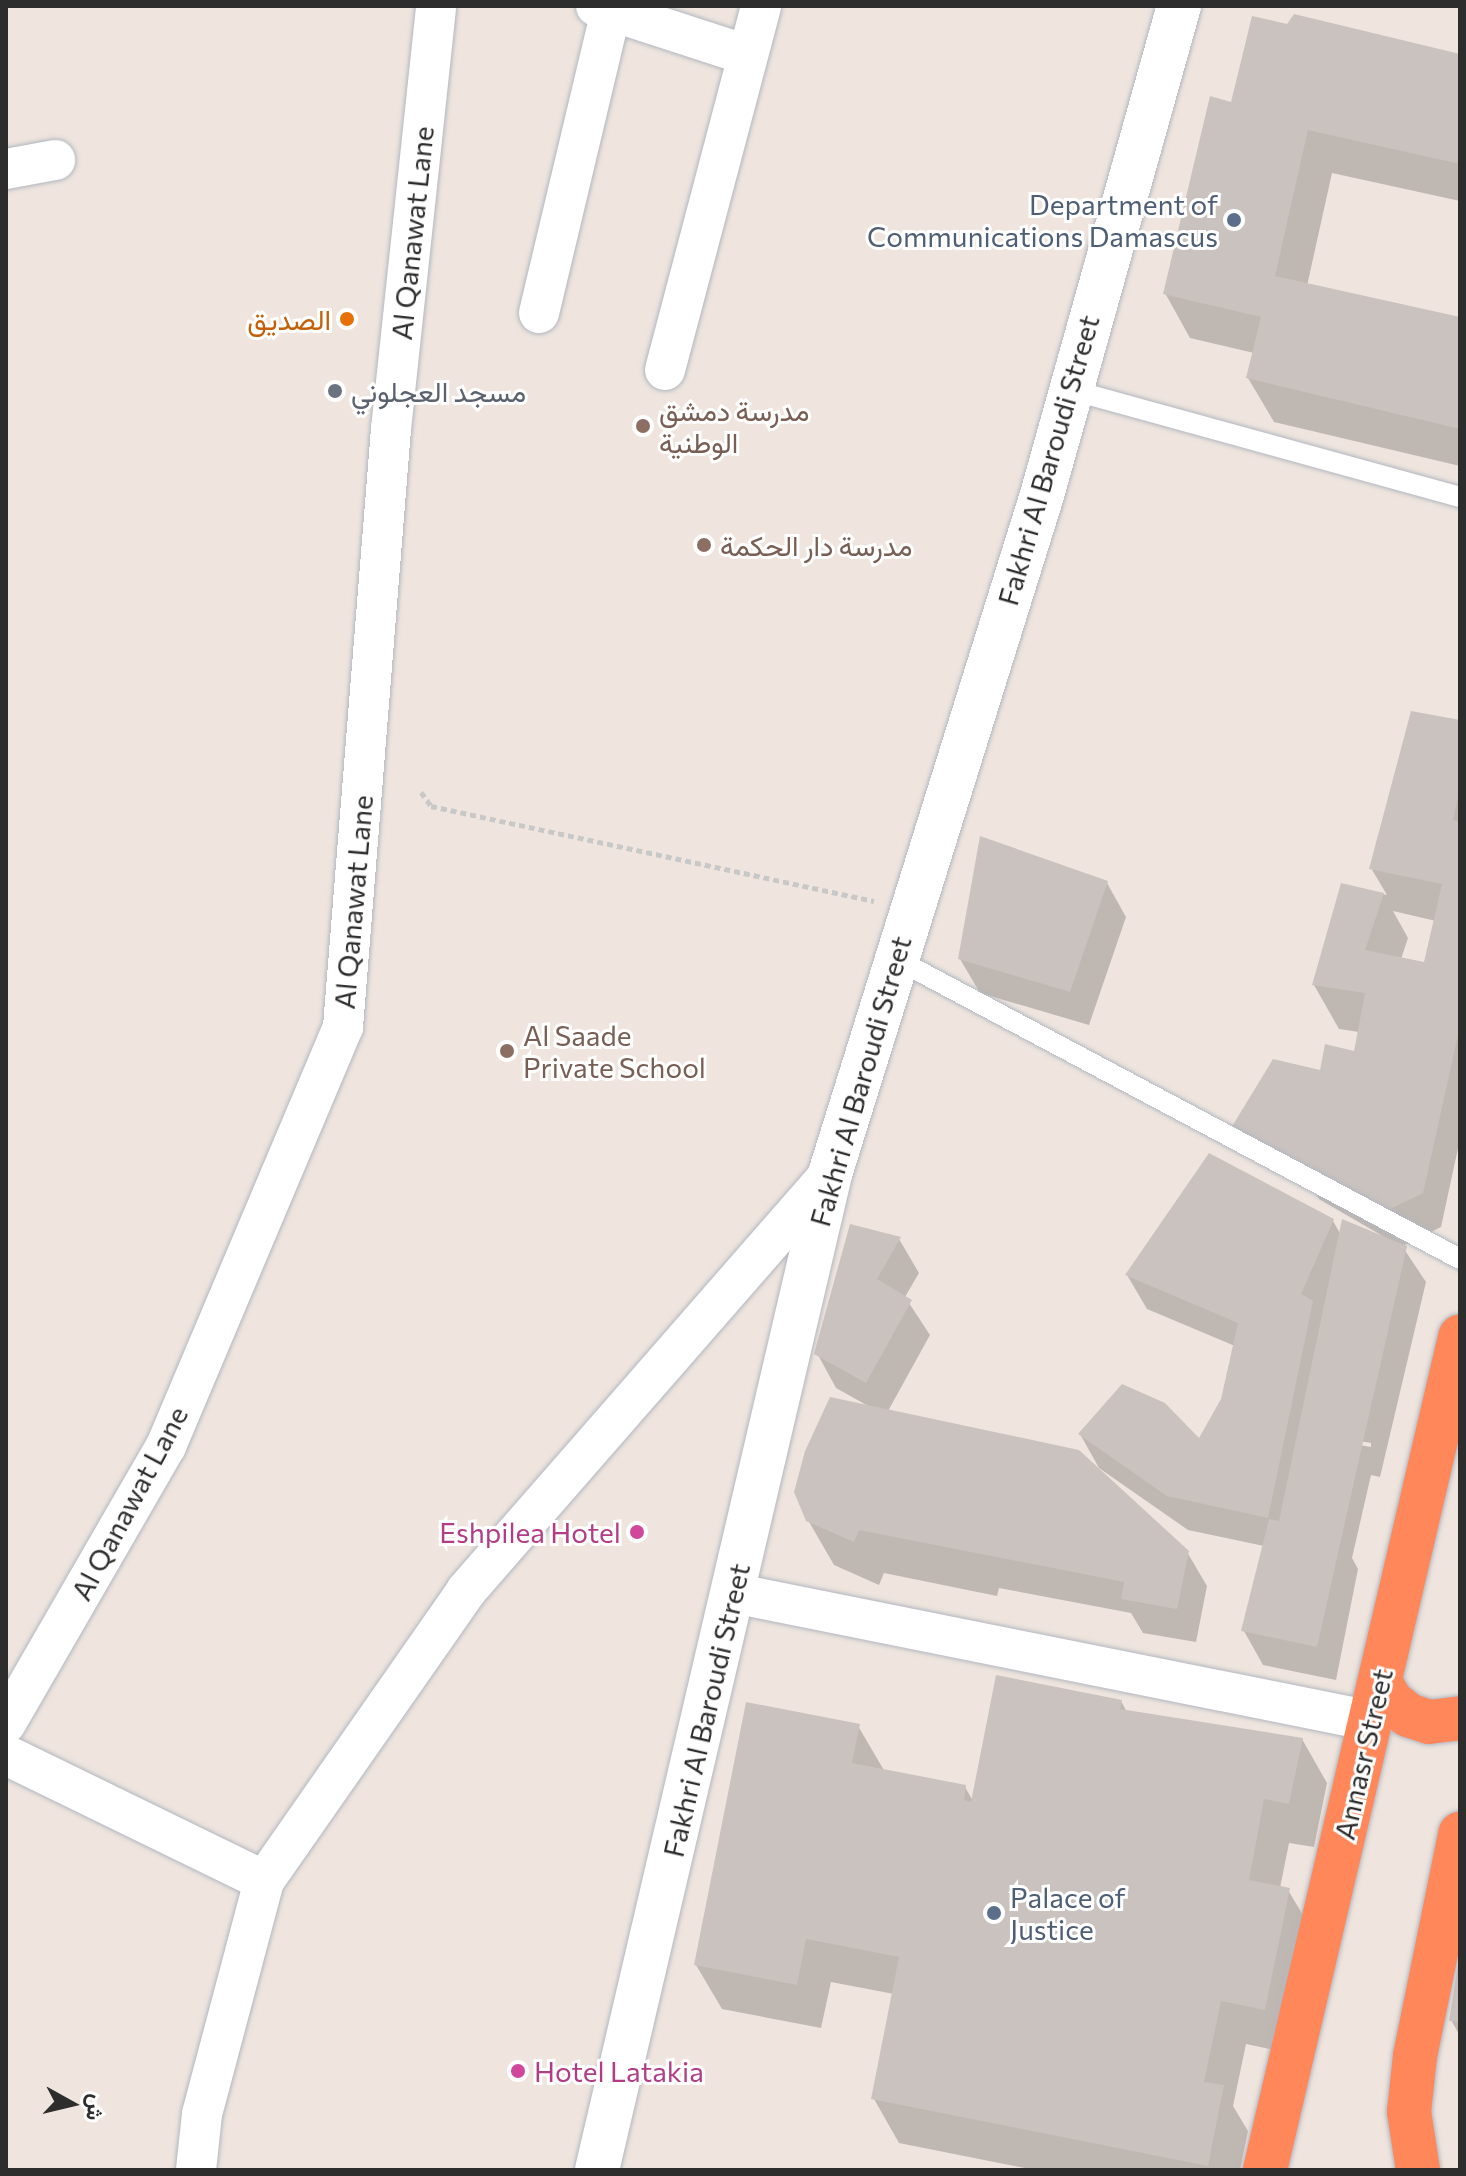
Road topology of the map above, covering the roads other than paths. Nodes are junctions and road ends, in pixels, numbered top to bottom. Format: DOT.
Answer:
graph roads {
  1 [pos="436,6"];
  2 [pos="761,6"];
  3 [pos="1179,6"];
  4 [pos="604,8"];
  5 [pos="747,55"];
  6 [pos="55,160"];
  7 [pos="6,169"];
  8 [pos="539,313"];
  9 [pos="665,370"];
  10 [pos="1068,389"];
  11 [pos="1460,497"];
  12 [pos="896,959"];
  13 [pos="830,1174"];
  14 [pos="1460,1259"];
  15 [pos="1460,1337"];
  16 [pos="733,1593"];
  17 [pos="1376,1701"];
  18 [pos="1460,1718"];
  19 [pos="6,1723"];
  20 [pos="6,1755"];
  21 [pos="1458,1858"];
  22 [pos="264,1881"];
  23 [pos="1415,2168"];
  24 [pos="196,2170"];
  25 [pos="597,2170"];
  26 [pos="1265,2170"];
  1 -- 19 [label="street, Al Qanawat Lane"];
  2 -- 5 [label="street"];
  3 -- 10 [label="main road, Fakhri Al Baroudi Street"];
  4 -- 5 [label="street"];
  4 -- 8 [label="street"];
  5 -- 9 [label="street"];
  6 -- 7 [label="street"];
  10 -- 11 [label="lane"];
  10 -- 12 [label="main road, Fakhri Al Baroudi Street"];
  12 -- 13 [label="main road, Fakhri Al Baroudi Street"];
  12 -- 14 [label="lane"];
  13 -- 16 [label="main road, Fakhri Al Baroudi Street"];
  13 -- 22 [label="street"];
  15 -- 17 [label="highway, Annasr Street"];
  16 -- 17 [label="street"];
  16 -- 25 [label="main road, Fakhri Al Baroudi Street"];
  17 -- 18 [label="highway"];
  17 -- 26 [label="highway, Annasr Street"];
  20 -- 22 [label="street"];
  21 -- 23 [label="highway"];
  22 -- 24 [label="street"];
}
